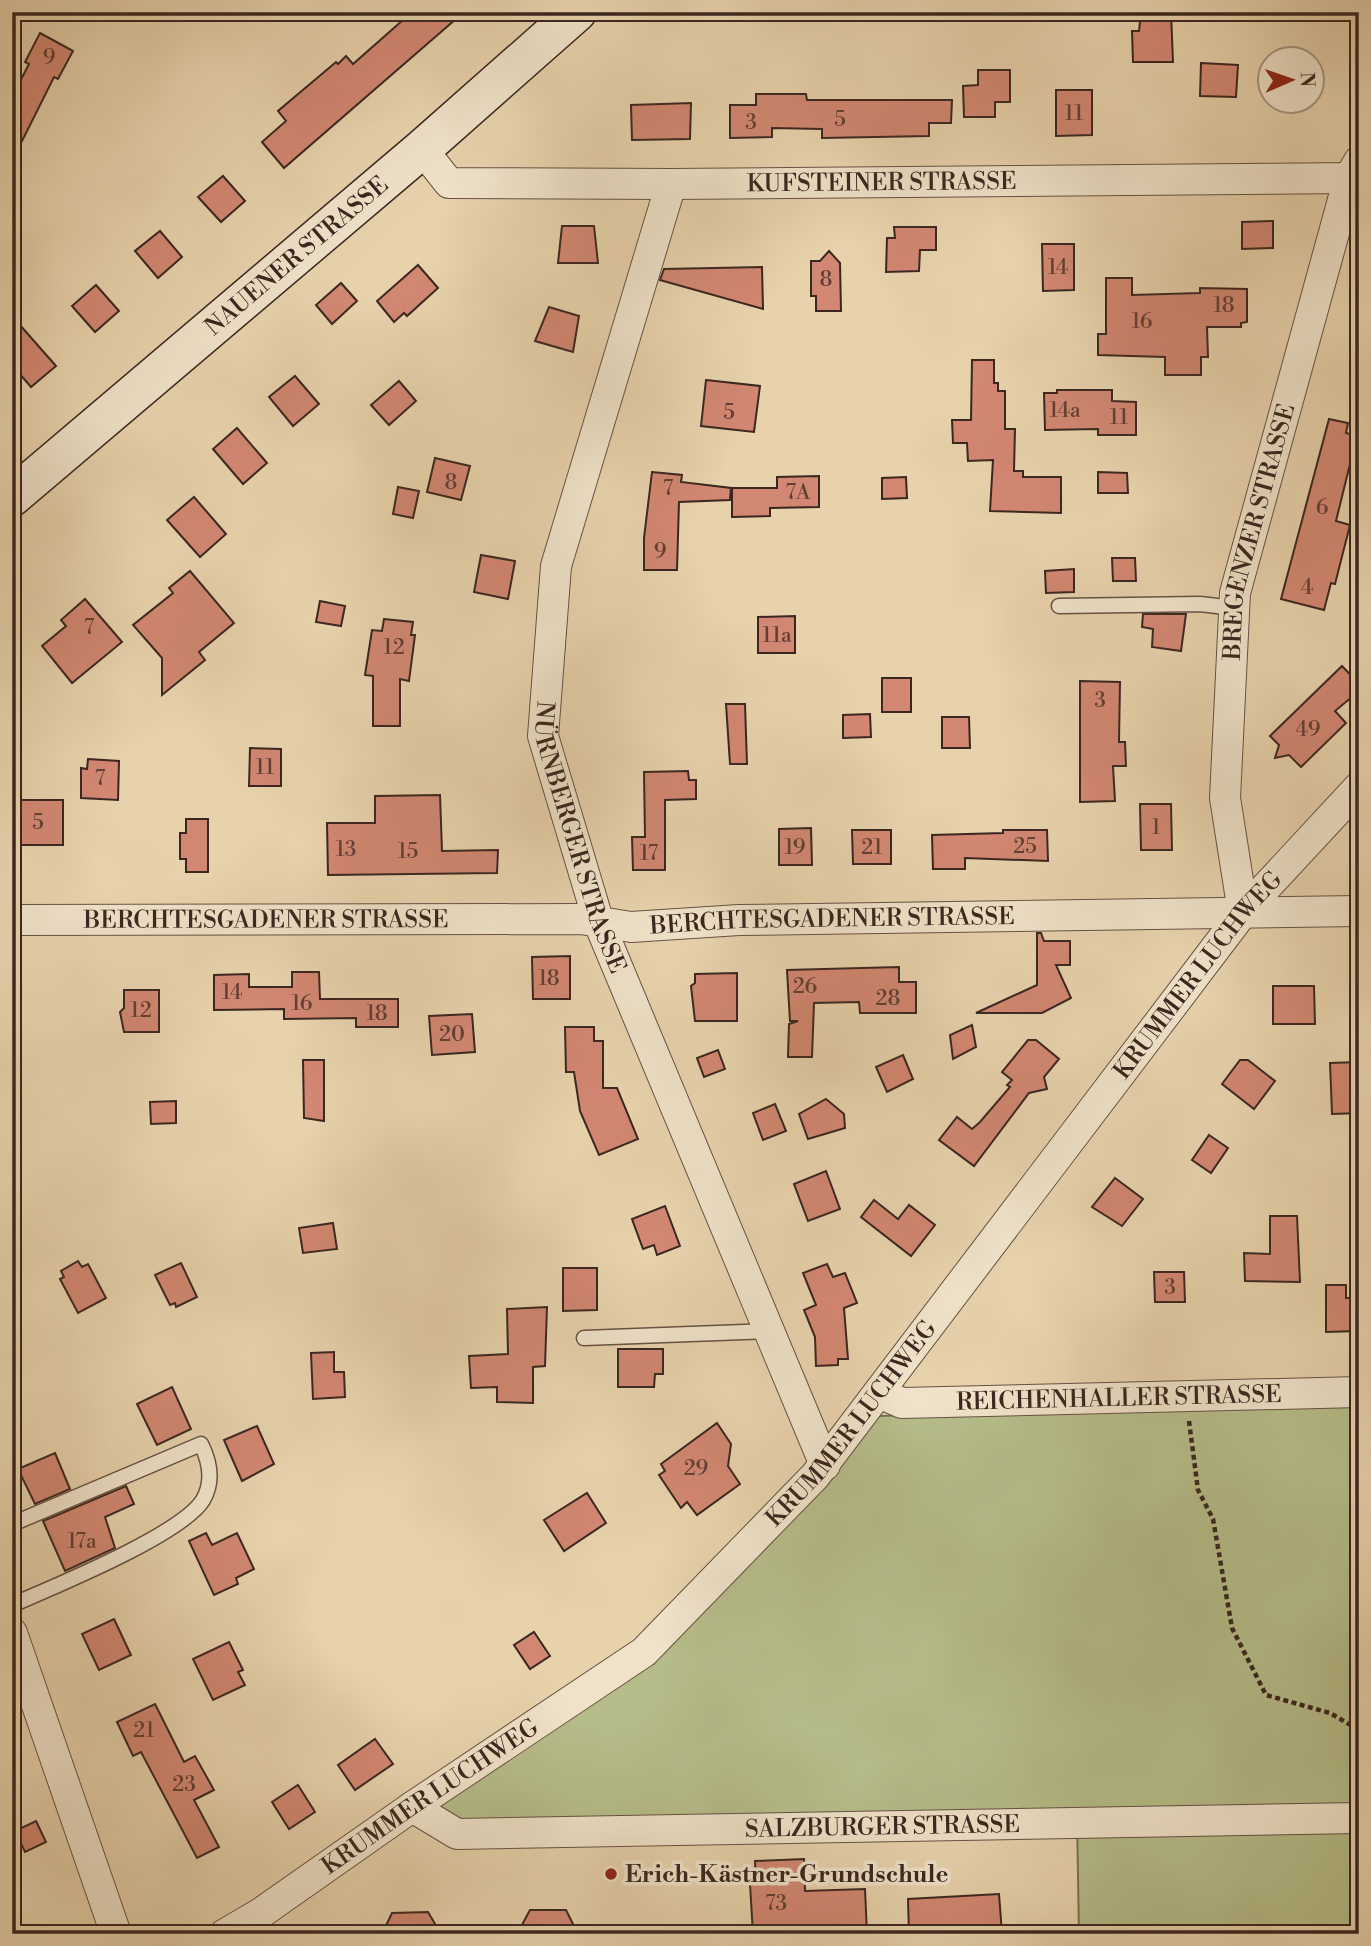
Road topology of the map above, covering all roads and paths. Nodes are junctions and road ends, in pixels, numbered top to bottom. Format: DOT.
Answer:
graph roads {
  1 [pos="577,12"];
  2 [pos="422,149"];
  3 [pos="1355,172"];
  4 [pos="671,184"];
  5 [pos="12,498"];
  6 [pos="1059,606"];
  7 [pos="1234,608"];
  8 [pos="1359,787"];
  9 [pos="1359,911"];
  10 [pos="1243,912"];
  11 [pos="12,920"];
  12 [pos="599,923"];
  13 [pos="770,1331"];
  14 [pos="584,1338"];
  15 [pos="1359,1392"];
  16 [pos="879,1393"];
  17 [pos="1186,1395"];
  18 [pos="825,1465"];
  19 [pos="12,1524"];
  20 [pos="12,1605"];
  21 [pos="12,1633"];
  22 [pos="1359,1730"];
  23 [pos="412,1807"];
  24 [pos="1359,1818"];
  25 [pos="116,1934"];
  26 [pos="225,1934"];
  1 -- 2 [label="main road, NAUENER STRASSE"];
  2 -- 4 [label="street, KUFSTEINER STRASSE"];
  2 -- 5 [label="main road, NAUENER STRASSE"];
  3 -- 4 [label="street, KUFSTEINER STRASSE"];
  3 -- 7 [label="street, BREGENZER STRASSE"];
  4 -- 12 [label="street, NÜRNBERGER STRASSE"];
  6 -- 7 [label="lane"];
  7 -- 10 [label="street, BREGENZER STRASSE"];
  8 -- 10 [label="street, KRUMMER LUCHWEG"];
  9 -- 10 [label="street, BERCHTESGADENER STRASSE"];
  10 -- 12 [label="street, BERCHTESGADENER STRASSE"];
  10 -- 16 [label="street, KRUMMER LUCHWEG"];
  11 -- 12 [label="street, BERCHTESGADENER STRASSE"];
  12 -- 13 [label="street, NÜRNBERGER STRASSE"];
  13 -- 14 [label="lane"];
  13 -- 18 [label="street, NÜRNBERGER STRASSE"];
  15 -- 17 [label="street, REICHENHALLER STRASSE"];
  16 -- 17 [label="street, REICHENHALLER STRASSE"];
  16 -- 18 [label="street, KRUMMER LUCHWEG"];
  17 -- 22 [label="path"];
  18 -- 23 [label="street, KRUMMER LUCHWEG"];
  19 -- 20 [label="lane"];
  21 -- 25 [label="street"];
  23 -- 24 [label="street, SALZBURGER STRASSE"];
  23 -- 26 [label="street, KRUMMER LUCHWEG"];
}
